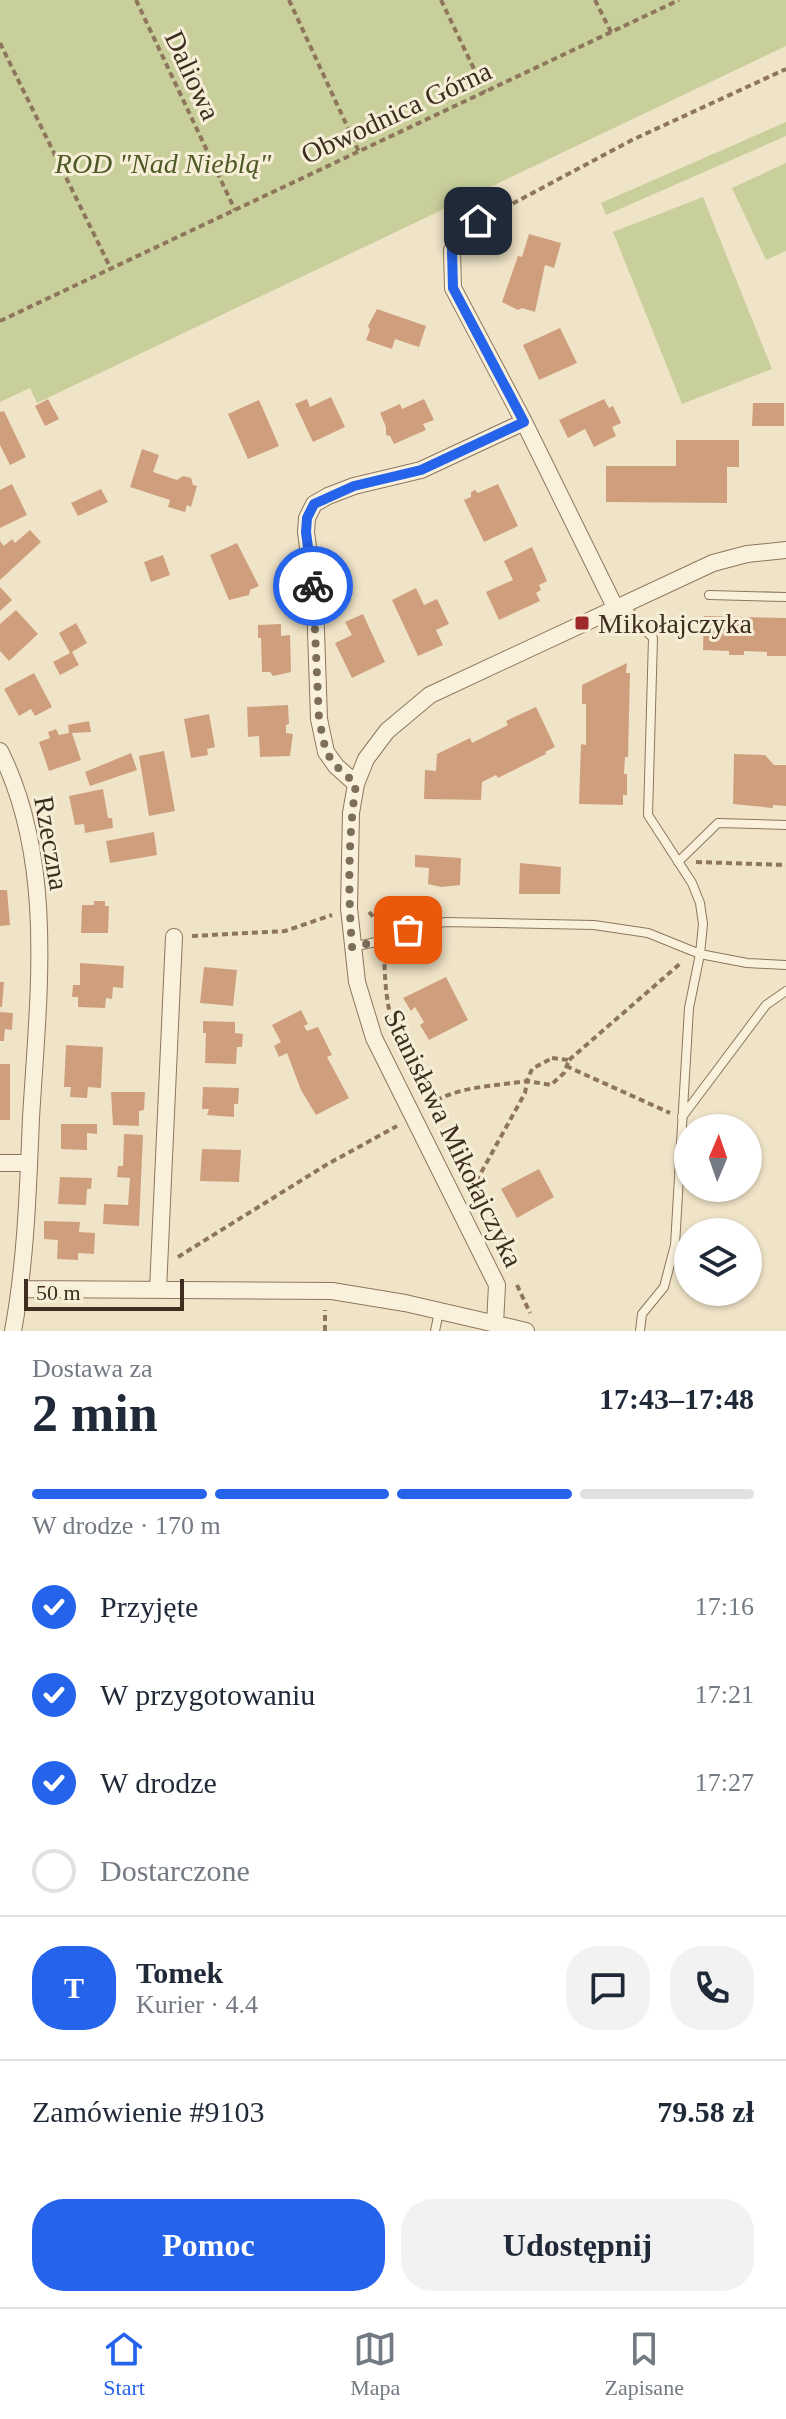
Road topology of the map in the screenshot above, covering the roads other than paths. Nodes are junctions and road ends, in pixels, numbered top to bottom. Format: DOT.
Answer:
graph roads {
  1 [pos="478,221"];
  2 [pos="524,422"];
  3 [pos="786,550"];
  4 [pos="709,595"];
  5 [pos="786,597"];
  6 [pos="620,605"];
  7 [pos="0,751"];
  8 [pos="356,784"];
  9 [pos="786,825"];
  10 [pos="678,862"];
  11 [pos="174,937"];
  12 [pos="352,947"];
  13 [pos="696,952"];
  14 [pos="786,965"];
  15 [pos="786,991"];
  16 [pos="682,1114"];
  17 [pos="685,1114"];
  18 [pos="0,1163"];
  19 [pos="29,1163"];
  20 [pos="677,1202"];
  21 [pos="21,1289"];
  22 [pos="158,1290"];
  23 [pos="439,1311"];
  24 [pos="495,1324"];
  25 [pos="528,1327"];
  26 [pos="13,1331"];
  27 [pos="435,1331"];
  28 [pos="640,1331"];
  1 -- 2 [label="street"];
  2 -- 6 [label="street"];
  2 -- 8 [label="street"];
  3 -- 6 [label="street, Stanisława Mikołajczyka"];
  4 -- 5 [label="lane"];
  6 -- 8 [label="street, Stanisława Mikołajczyka"];
  6 -- 10 [label="lane"];
  7 -- 19 [label="street, Rzeczna"];
  8 -- 12 [label="street, Stanisława Mikołajczyka"];
  9 -- 10 [label="lane"];
  10 -- 13 [label="lane"];
  11 -- 22 [label="street"];
  12 -- 13 [label="lane"];
  12 -- 24 [label="street, Stanisława Mikołajczyka"];
  13 -- 14 [label="lane"];
  13 -- 16 [label="lane"];
  15 -- 17 [label="lane"];
  18 -- 19 [label="street"];
  19 -- 21 [label="street, Rzeczna"];
  20 -- 28 [label="lane"];
  21 -- 22 [label="street"];
  21 -- 26 [label="street, Rzeczna"];
  22 -- 23 [label="street"];
  23 -- 24 [label="street"];
  23 -- 27 [label="lane"];
  24 -- 25 [label="street"];
}
